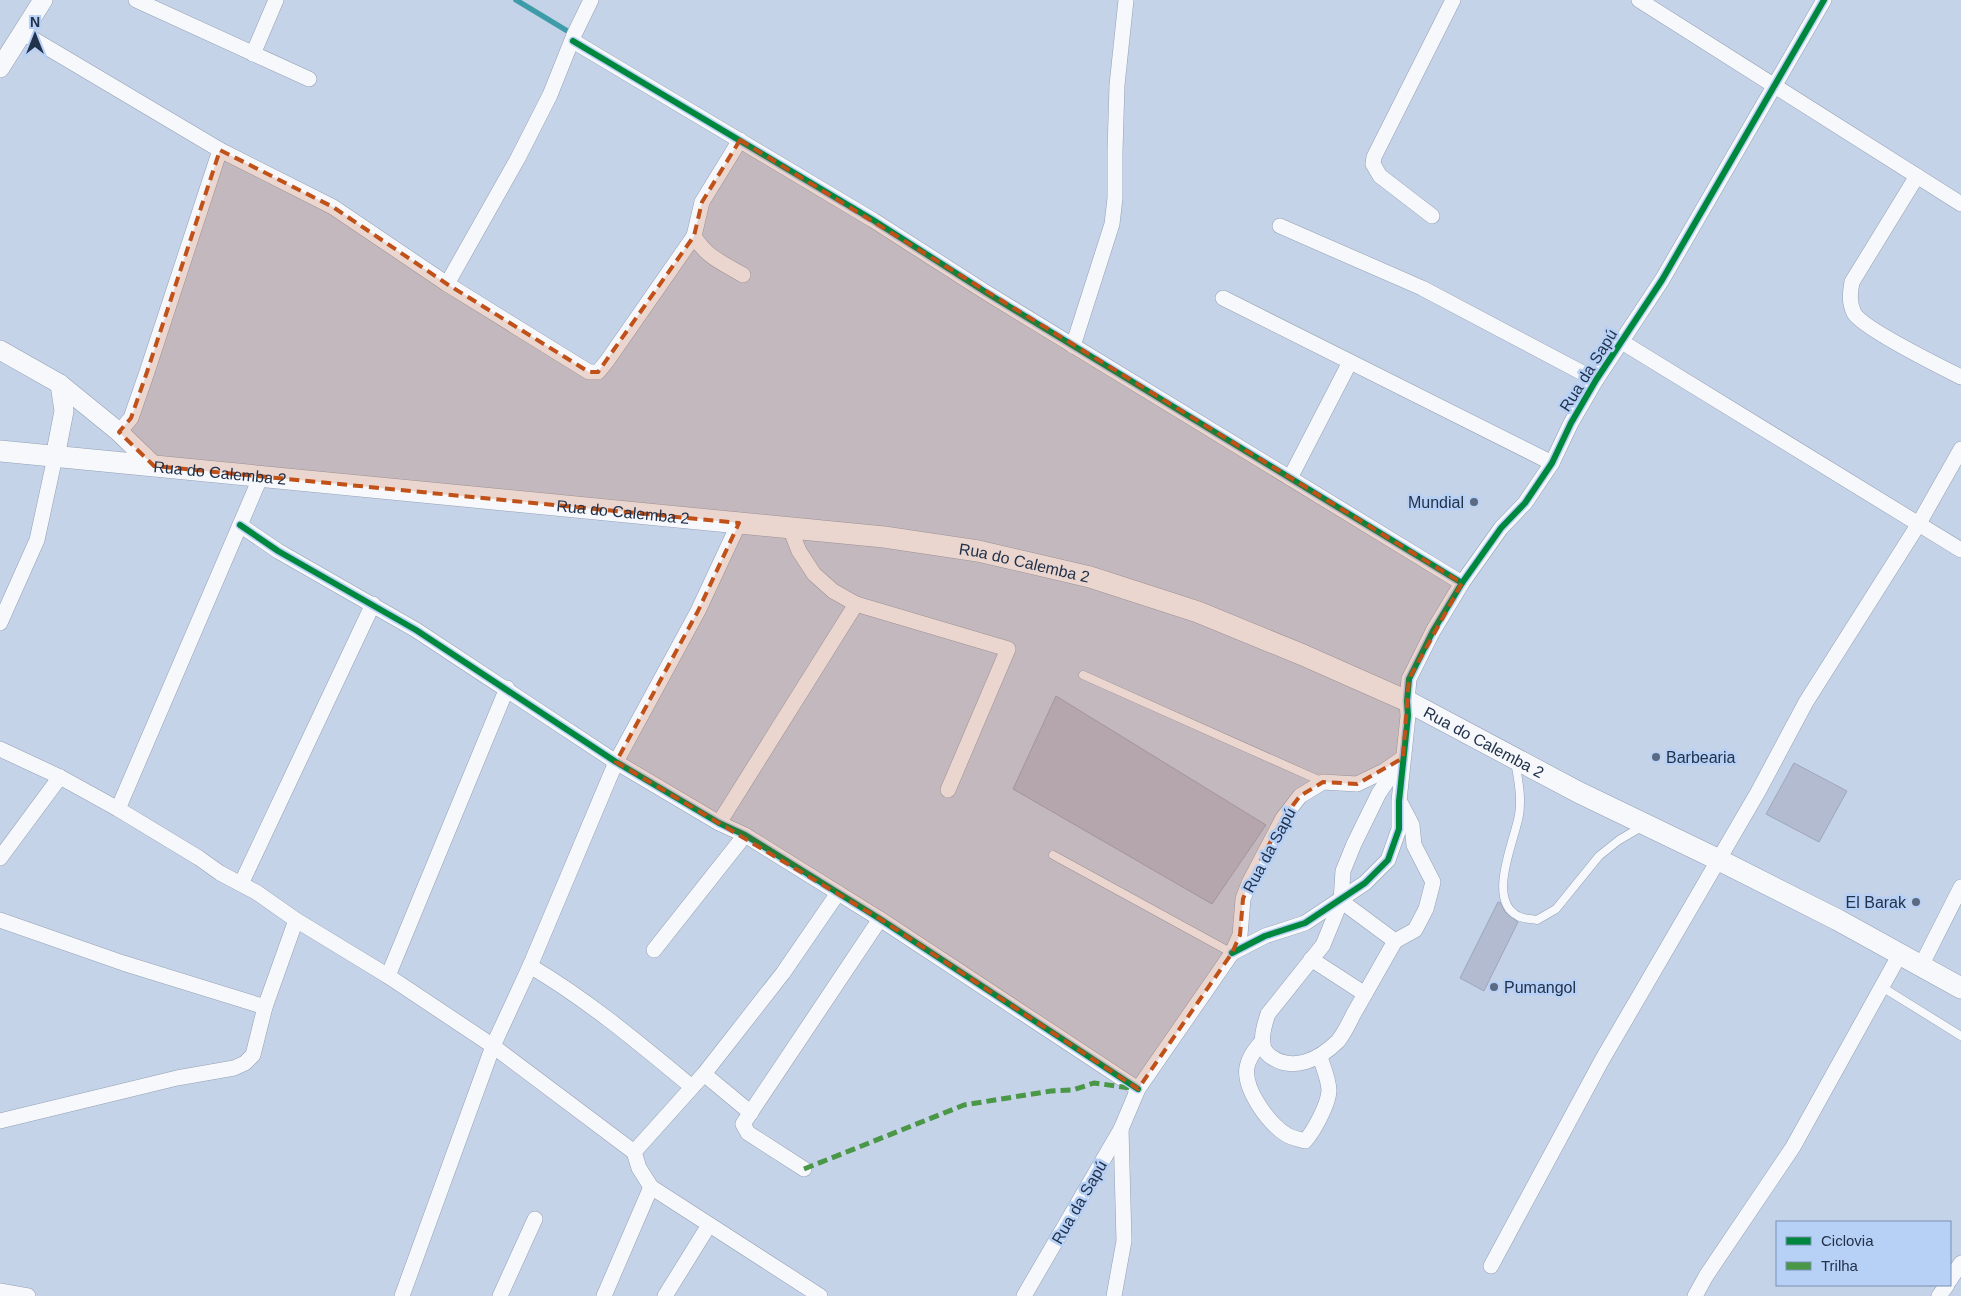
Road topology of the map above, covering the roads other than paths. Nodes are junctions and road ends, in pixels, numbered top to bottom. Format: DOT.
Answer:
graph roads {
  1 [pos="43,0"];
  2 [pos="136,0"];
  3 [pos="276,0"];
  4 [pos="591,0"];
  5 [pos="1126,0"];
  6 [pos="1454,0"];
  7 [pos="1640,0"];
  8 [pos="1824,0"];
  9 [pos="23,33"];
  10 [pos="573,41"];
  11 [pos="254,54"];
  12 [pos="0,68"];
  13 [pos="309,79"];
  14 [pos="1774,85"];
  15 [pos="740,140"];
  16 [pos="220,150"];
  17 [pos="1917,176"];
  18 [pos="1961,204"];
  19 [pos="1432,216"];
  20 [pos="1280,226"];
  21 [pos="694,236"];
  22 [pos="743,275"];
  23 [pos="447,284"];
  24 [pos="1223,298"];
  25 [pos="1622,342"];
  26 [pos="1073,346"];
  27 [pos="0,350"];
  28 [pos="1350,362"];
  29 [pos="1961,377"];
  30 [pos="1596,380"];
  31 [pos="60,384"];
  32 [pos="119,432"];
  33 [pos="1961,449"];
  34 [pos="0,451"];
  35 [pos="55,457"];
  36 [pos="1552,463"];
  37 [pos="154,466"];
  38 [pos="261,476"];
  39 [pos="1290,478"];
  40 [pos="739,522"];
  41 [pos="240,525"];
  42 [pos="1918,525"];
  43 [pos="790,528"];
  44 [pos="1961,550"];
  45 [pos="1462,583"];
  46 [pos="373,604"];
  47 [pos="856,604"];
  48 [pos="0,623"];
  49 [pos="1083,675"];
  50 [pos="507,688"];
  51 [pos="1407,701"];
  52 [pos="0,749"];
  53 [pos="1403,758"];
  54 [pos="1515,759"];
  55 [pos="616,762"];
  56 [pos="60,777"];
  57 [pos="1323,782"];
  58 [pos="1357,784"];
  59 [pos="948,790"];
  60 [pos="1379,793"];
  61 [pos="1400,801"];
  62 [pos="118,809"];
  63 [pos="719,823"];
  64 [pos="1645,825"];
  65 [pos="745,836"];
  66 [pos="1052,854"];
  67 [pos="0,858"];
  68 [pos="1719,860"];
  69 [pos="241,884"];
  70 [pos="1961,887"];
  71 [pos="838,893"];
  72 [pos="1341,901"];
  73 [pos="880,919"];
  74 [pos="0,920"];
  75 [pos="296,920"];
  76 [pos="1395,941"];
  77 [pos="654,950"];
  78 [pos="1232,953"];
  79 [pos="1900,954"];
  80 [pos="1311,959"];
  81 [pos="530,966"];
  82 [pos="1921,966"];
  83 [pos="388,976"];
  84 [pos="1882,987"];
  85 [pos="1961,988"];
  86 [pos="1365,994"];
  87 [pos="265,1007"];
  88 [pos="1961,1036"];
  89 [pos="1262,1040"];
  90 [pos="493,1046"];
  91 [pos="1320,1057"];
  92 [pos="704,1074"];
  93 [pos="692,1087"];
  94 [pos="1138,1089"];
  95 [pos="751,1113"];
  96 [pos="0,1121"];
  97 [pos="1121,1129"];
  98 [pos="634,1152"];
  99 [pos="804,1169"];
  100 [pos="651,1186"];
  101 [pos="535,1219"];
  102 [pos="709,1225"];
  103 [pos="1961,1263"];
  104 [pos="1491,1266"];
  105 [pos="1951,1278"];
  106 [pos="0,1291"];
  107 [pos="28,1296"];
  108 [pos="402,1296"];
  109 [pos="500,1296"];
  110 [pos="604,1296"];
  111 [pos="665,1296"];
  112 [pos="820,1296"];
  113 [pos="1024,1296"];
  114 [pos="1114,1296"];
  115 [pos="1695,1296"];
  1 -- 9 [label="street"];
  2 -- 11 [label="street"];
  3 -- 11 [label="street"];
  4 -- 10 [label="street"];
  5 -- 26 [label="street"];
  6 -- 19 [label="street"];
  7 -- 14 [label="street"];
  8 -- 14 [label="street, Rua da Sapú"];
  9 -- 12 [label="street"];
  9 -- 16 [label="street"];
  10 -- 15 [label="street"];
  10 -- 23 [label="street"];
  11 -- 13 [label="street"];
  14 -- 17 [label="street"];
  14 -- 25 [label="street, Rua da Sapú"];
  15 -- 21 [label="street"];
  15 -- 26 [label="street"];
  16 -- 23 [label="street"];
  16 -- 32 [label="street"];
  17 -- 18 [label="street"];
  17 -- 29 [label="street"];
  20 -- 30 [label="street"];
  21 -- 22 [label="street"];
  21 -- 23 [label="street"];
  24 -- 28 [label="street"];
  25 -- 30 [label="street, Rua da Sapú"];
  25 -- 42 [label="street"];
  26 -- 39 [label="street"];
  27 -- 31 [label="street"];
  28 -- 36 [label="street"];
  28 -- 39 [label="street"];
  30 -- 36 [label="street, Rua da Sapú"];
  31 -- 32 [label="street"];
  31 -- 35 [label="street"];
  32 -- 37 [label="street"];
  33 -- 42 [label="street"];
  34 -- 35 [label="main road, Rua do Calemba 2"];
  35 -- 37 [label="main road, Rua do Calemba 2"];
  35 -- 48 [label="street"];
  36 -- 45 [label="street, Rua da Sapú"];
  37 -- 38 [label="main road, Rua do Calemba 2"];
  38 -- 40 [label="main road, Rua do Calemba 2"];
  38 -- 41 [label="street"];
  39 -- 45 [label="street"];
  40 -- 43 [label="main road, Rua do Calemba 2"];
  40 -- 55 [label="street"];
  41 -- 46 [label="street"];
  41 -- 62 [label="street"];
  42 -- 44 [label="street"];
  42 -- 68 [label="street"];
  43 -- 47 [label="street"];
  43 -- 51 [label="main road, Rua do Calemba 2"];
  45 -- 51 [label="street, Rua da Sapú"];
  46 -- 50 [label="street"];
  46 -- 69 [label="street"];
  47 -- 59 [label="street"];
  47 -- 63 [label="street"];
  49 -- 57 [label="lane"];
  50 -- 55 [label="street"];
  50 -- 83 [label="street"];
  51 -- 53 [label="street, Rua da Sapú"];
  51 -- 54 [label="main road, Rua do Calemba 2"];
  52 -- 56 [label="street"];
  53 -- 58 [label="street"];
  53 -- 60 [label="street"];
  53 -- 61 [label="street, Rua da Sapú"];
  54 -- 64 [label="main road, Rua do Calemba 2"];
  54 -- 64 [label="lane"];
  55 -- 63 [label="street"];
  55 -- 81 [label="street"];
  56 -- 62 [label="street"];
  56 -- 67 [label="street"];
  57 -- 58 [label="street"];
  57 -- 78 [label="street, Rua da Sapú"];
  58 -- 60 [label="street"];
  60 -- 61 [label="street"];
  60 -- 72 [label="street"];
  61 -- 72 [label="street, Rua da Sapú"];
  61 -- 76 [label="street"];
  62 -- 69 [label="street"];
  63 -- 65 [label="street"];
  64 -- 68 [label="main road, Rua do Calemba 2"];
  65 -- 71 [label="street"];
  65 -- 77 [label="street"];
  66 -- 78 [label="lane"];
  68 -- 79 [label="main road, Rua do Calemba 2"];
  68 -- 104 [label="street"];
  69 -- 75 [label="street"];
  70 -- 82 [label="street"];
  71 -- 73 [label="street"];
  71 -- 92 [label="street"];
  72 -- 76 [label="street"];
  72 -- 78 [label="street, Rua da Sapú"];
  72 -- 80 [label="street"];
  73 -- 94 [label="street"];
  73 -- 95 [label="street"];
  74 -- 87 [label="street"];
  75 -- 83 [label="street"];
  75 -- 87 [label="street"];
  76 -- 86 [label="street"];
  78 -- 94 [label="street, Rua da Sapú"];
  79 -- 82 [label="main road, Rua do Calemba 2"];
  79 -- 84 [label="street"];
  80 -- 86 [label="street"];
  80 -- 89 [label="street"];
  81 -- 90 [label="street"];
  81 -- 93 [label="street"];
  82 -- 85 [label="main road, Rua do Calemba 2"];
  83 -- 90 [label="street"];
  84 -- 88 [label="lane"];
  84 -- 115 [label="street"];
  86 -- 91 [label="street"];
  87 -- 96 [label="street"];
  89 -- 91 [label="street"];
  89 -- 91 [label="street"];
  90 -- 98 [label="street"];
  90 -- 108 [label="street"];
  92 -- 93 [label="street"];
  92 -- 95 [label="street"];
  93 -- 98 [label="street"];
  94 -- 97 [label="street, Rua da Sapú"];
  95 -- 99 [label="street"];
  97 -- 113 [label="street, Rua da Sapú"];
  97 -- 114 [label="street"];
  98 -- 100 [label="street"];
  100 -- 102 [label="street"];
  100 -- 110 [label="street"];
  101 -- 109 [label="street"];
  102 -- 111 [label="street"];
  102 -- 112 [label="street"];
  103 -- 105 [label="street"];
  106 -- 107 [label="street"];
}
